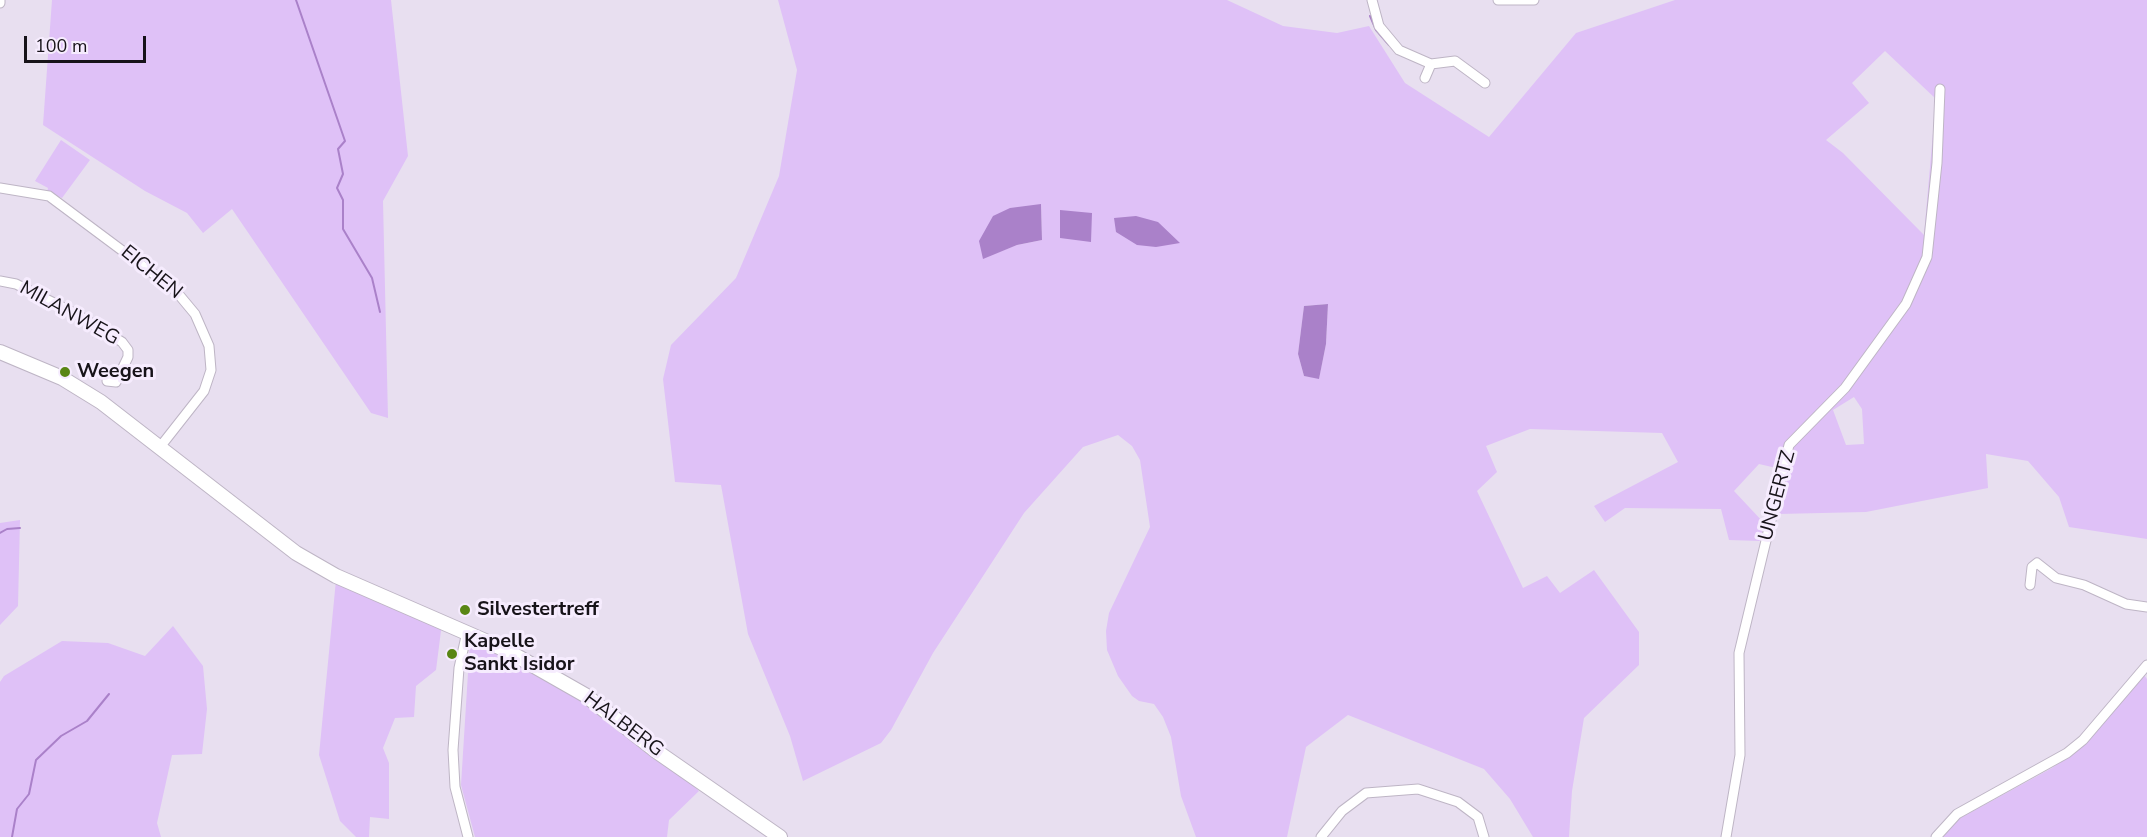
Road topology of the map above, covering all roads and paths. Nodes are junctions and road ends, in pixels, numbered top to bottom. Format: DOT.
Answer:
graph roads {
  1 [pos="1372,0"];
  2 [pos="1498,0"];
  3 [pos="1534,0"];
  4 [pos="1431,64"];
  5 [pos="1425,78"];
  6 [pos="1485,83"];
  7 [pos="1940,89"];
  8 [pos="0,188"];
  9 [pos="0,281"];
  10 [pos="0,352"];
  11 [pos="107,381"];
  12 [pos="160,447"];
  13 [pos="2030,585"];
  14 [pos="2147,607"];
  15 [pos="467,632"];
  16 [pos="2147,665"];
  17 [pos="468,837"];
  18 [pos="780,837"];
  19 [pos="1321,837"];
  20 [pos="1484,837"];
  21 [pos="1726,837"];
  22 [pos="1936,837"];
  1 -- 4 [label="street"];
  2 -- 3 [label="street"];
  4 -- 5 [label="street"];
  4 -- 6 [label="street"];
  7 -- 21 [label="street, UNGERTZ"];
  8 -- 12 [label="street, EICHEN"];
  9 -- 11 [label="street, MILANWEG"];
  10 -- 12 [label="street"];
  12 -- 15 [label="street, HALBERG"];
  13 -- 14 [label="street"];
  15 -- 17 [label="street"];
  15 -- 18 [label="street, HALBERG"];
  16 -- 22 [label="street"];
  19 -- 20 [label="street"];
}
